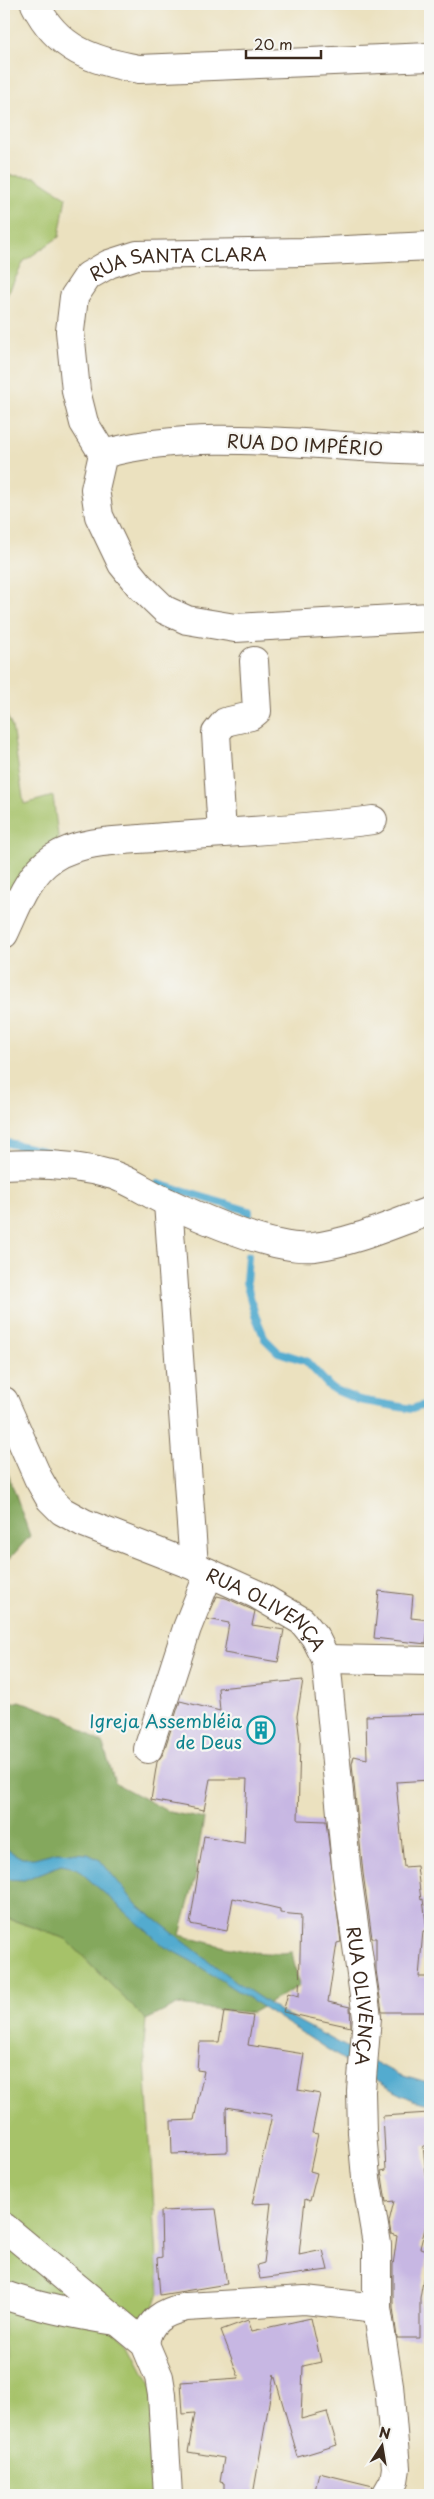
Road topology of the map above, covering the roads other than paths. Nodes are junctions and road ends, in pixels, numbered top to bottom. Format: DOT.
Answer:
graph roads {
  1 [pos="35,4"];
  2 [pos="430,57"];
  3 [pos="430,246"];
  4 [pos="430,450"];
  5 [pos="103,454"];
  6 [pos="430,617"];
  7 [pos="254,661"];
  8 [pos="374,820"];
  9 [pos="222,833"];
  10 [pos="4,934"];
  11 [pos="4,1165"];
  12 [pos="168,1203"];
  13 [pos="430,1212"];
  14 [pos="4,1401"];
  15 [pos="201,1569"];
  16 [pos="326,1659"];
  17 [pos="430,1661"];
  18 [pos="148,1749"];
  19 [pos="4,2227"];
  20 [pos="4,2295"];
  21 [pos="377,2308"];
  22 [pos="116,2321"];
  23 [pos="145,2344"];
  24 [pos="168,2495"];
  25 [pos="386,2495"];
  1 -- 2 [label="street"];
  3 -- 5 [label="street, RUA SANTA CLARA"];
  4 -- 5 [label="street, RUA DO IMPÉRIO"];
  5 -- 6 [label="street"];
  7 -- 9 [label="street"];
  8 -- 9 [label="street"];
  9 -- 10 [label="street"];
  11 -- 12 [label="street"];
  12 -- 13 [label="street"];
  12 -- 15 [label="street"];
  14 -- 15 [label="street, RUA OLIVENÇA"];
  15 -- 16 [label="street, RUA OLIVENÇA"];
  15 -- 18 [label="street"];
  16 -- 17 [label="street"];
  16 -- 21 [label="street, RUA OLIVENÇA"];
  19 -- 22 [label="street"];
  20 -- 22 [label="street"];
  21 -- 23 [label="street"];
  21 -- 25 [label="street, RUA OLIVENÇA"];
  22 -- 23 [label="street"];
  23 -- 24 [label="street"];
}
